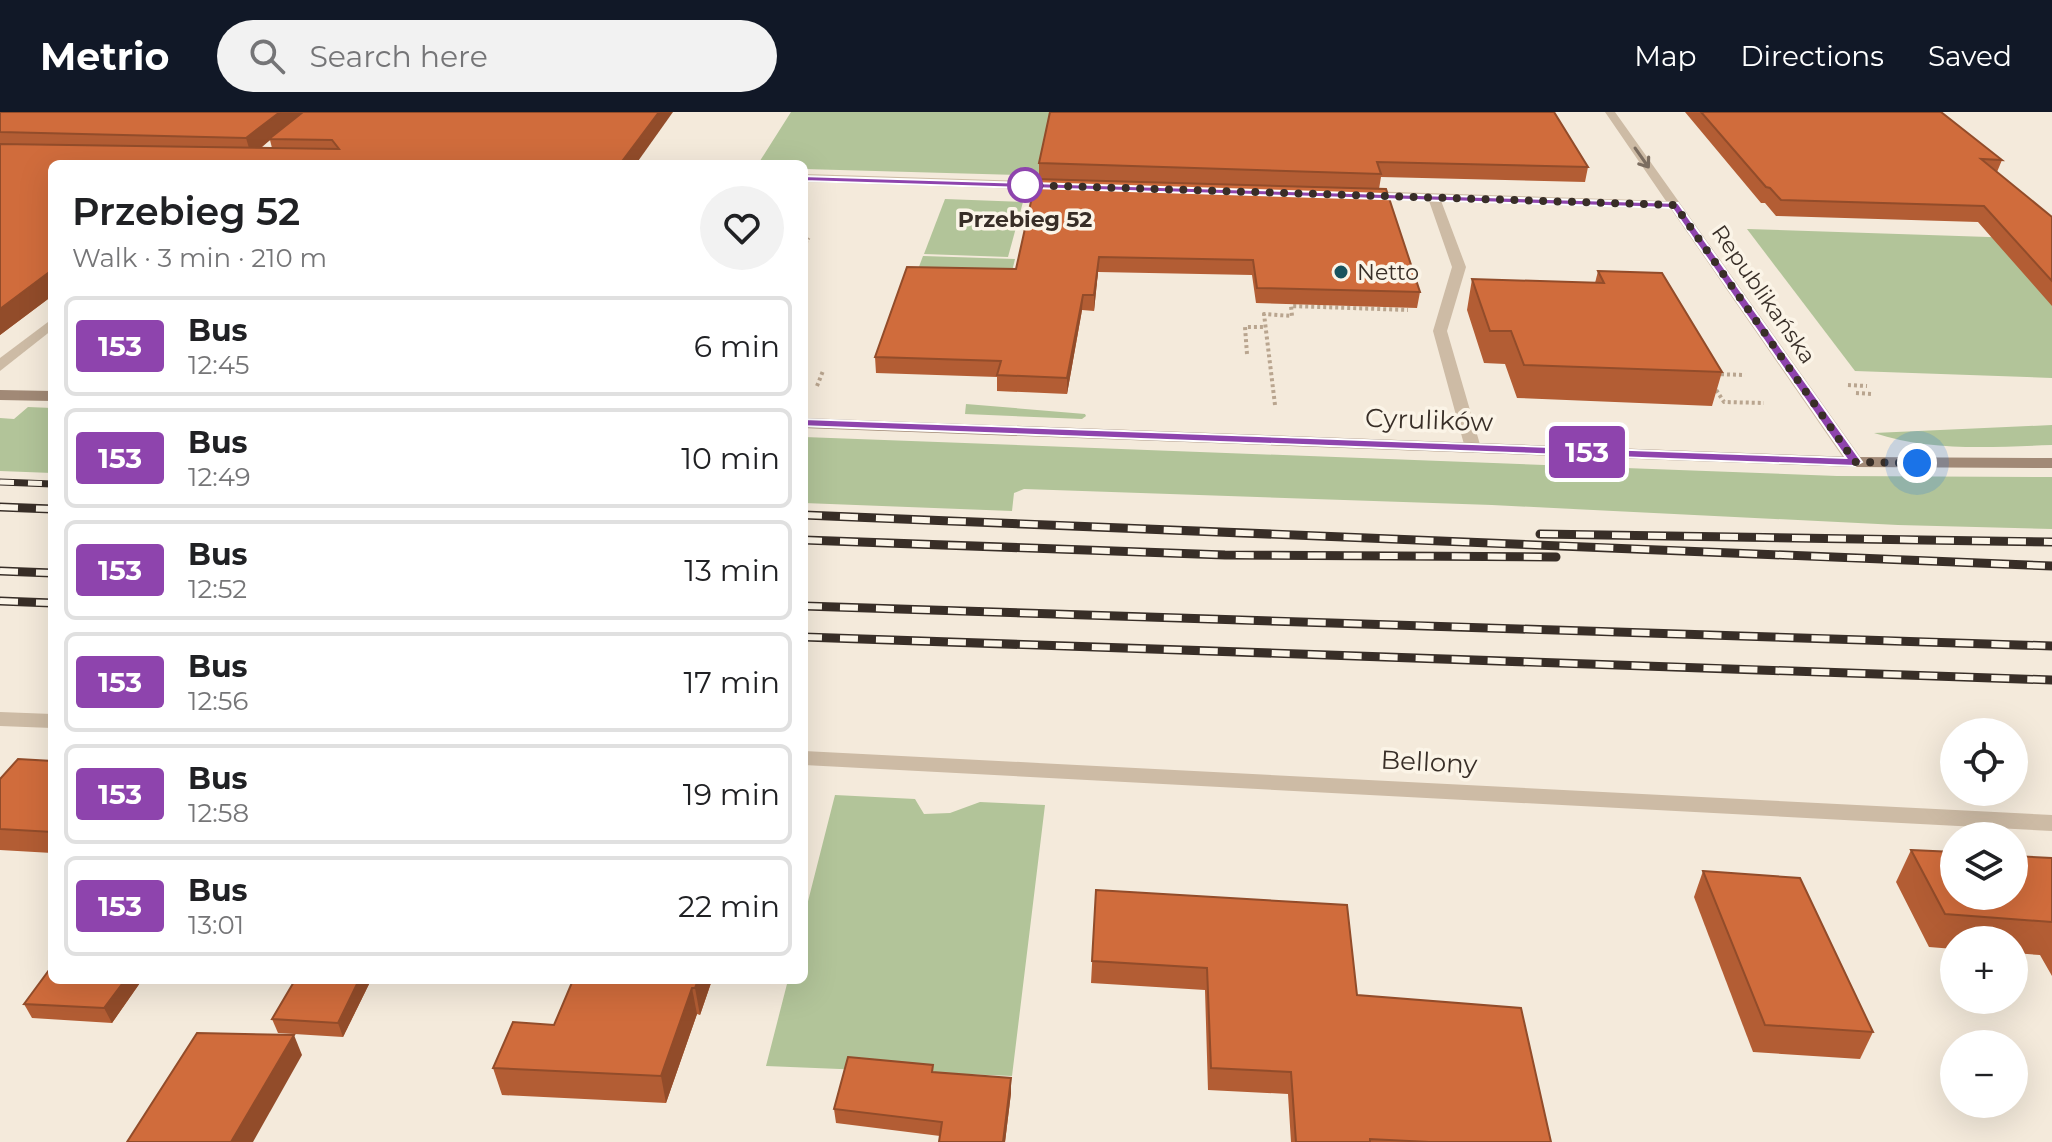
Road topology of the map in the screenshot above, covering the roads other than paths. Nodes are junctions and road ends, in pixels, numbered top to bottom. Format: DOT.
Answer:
graph roads {
  1 [pos="1610,112"];
  2 [pos="808,178"];
  3 [pos="1074,187"];
  4 [pos="1347,195"];
  5 [pos="1434,198"];
  6 [pos="1675,205"];
  7 [pos="48,326"];
  8 [pos="0,366"];
  9 [pos="0,395"];
  10 [pos="48,396"];
  11 [pos="808,423"];
  12 [pos="1473,448"];
  13 [pos="1855,462"];
  14 [pos="2052,463"];
  15 [pos="0,719"];
  16 [pos="48,721"];
  17 [pos="808,758"];
  18 [pos="2052,823"];
  1 -- 6 [label="street, Republikańska, one-way"];
  2 -- 3 [label="street"];
  4 -- 5 [label="street"];
  5 -- 6 [label="street"];
  5 -- 12 [label="street"];
  6 -- 13 [label="street, Republikańska"];
  7 -- 8 [label="street"];
  9 -- 10 [label="main road"];
  11 -- 12 [label="main road, Cyrulików"];
  12 -- 13 [label="main road, Cyrulików"];
  13 -- 14 [label="main road, Cyrulików"];
  15 -- 16 [label="street"];
  17 -- 18 [label="street, Bellony"];
}
